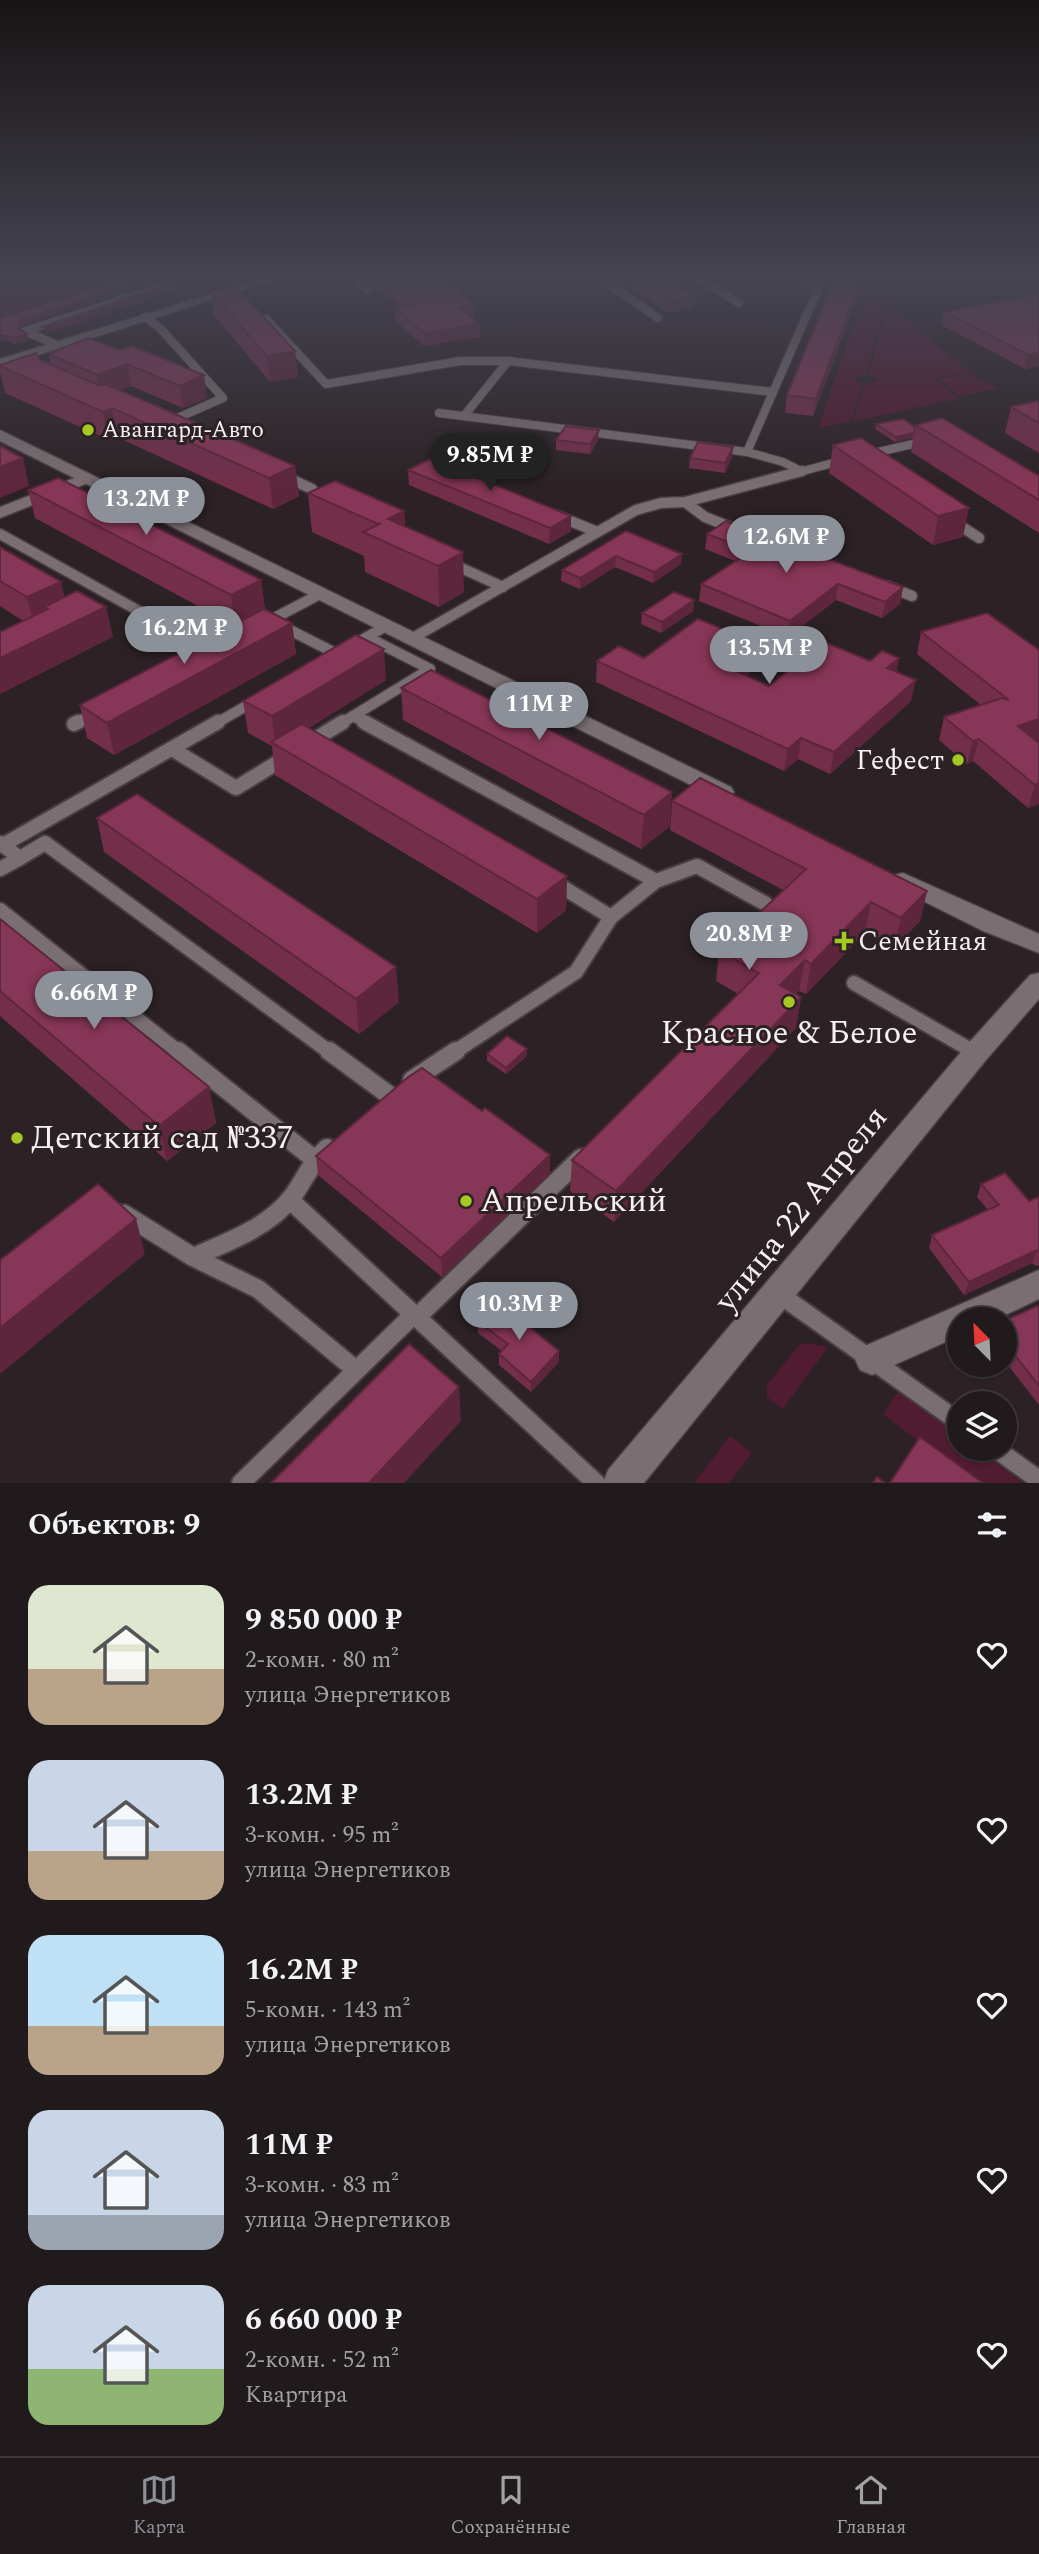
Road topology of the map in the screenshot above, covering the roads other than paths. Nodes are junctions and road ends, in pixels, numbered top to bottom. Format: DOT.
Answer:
graph roads {
  1 [pos="44,349"];
  2 [pos="177,349"];
  3 [pos="294,349"];
  4 [pos="792,349"];
  5 [pos="185,359"];
  6 [pos="508,361"];
  7 [pos="172,362"];
  8 [pos="0,363"];
  9 [pos="774,392"];
  10 [pos="439,413"];
  11 [pos="464,416"];
  12 [pos="152,418"];
  13 [pos="164,424"];
  14 [pos="176,429"];
  15 [pos="0,435"];
  16 [pos="942,438"];
  17 [pos="747,452"];
  18 [pos="857,457"];
  19 [pos="868,464"];
  20 [pos="801,471"];
  21 [pos="275,472"];
  22 [pos="87,478"];
  23 [pos="312,489"];
  24 [pos="685,502"];
  25 [pos="544,511"];
  26 [pos="0,513"];
  27 [pos="946,516"];
  28 [pos="595,531"];
  29 [pos="743,532"];
  30 [pos="0,534"];
  31 [pos="979,538"];
  32 [pos="431,554"];
  33 [pos="873,581"];
  34 [pos="503,587"];
  35 [pos="320,594"];
  36 [pos="912,596"];
  37 [pos="115,598"];
  38 [pos="103,603"];
  39 [pos="271,620"];
  40 [pos="259,626"];
  41 [pos="386,626"];
  42 [pos="367,637"];
  43 [pos="411,639"];
  44 [pos="223,645"];
  45 [pos="211,652"];
  46 [pos="200,657"];
  47 [pos="267,695"];
  48 [pos="108,706"];
  49 [pos="353,716"];
  50 [pos="74,724"];
  51 [pos="172,749"];
  52 [pos="746,804"];
  53 [pos="2,844"];
  54 [pos="20,858"];
  55 [pos="0,869"];
  56 [pos="882,870"];
  57 [pos="541,874"];
  58 [pos="656,881"];
  59 [pos="766,904"];
  60 [pos="0,910"];
  61 [pos="611,917"];
  62 [pos="1039,944"];
  63 [pos="1039,982"];
  64 [pos="854,983"];
  65 [pos="976,1053"];
  66 [pos="385,1099"];
  67 [pos="342,1135"];
  68 [pos="597,1142"];
  69 [pos="314,1159"];
  70 [pos="290,1200"];
  71 [pos="110,1205"];
  72 [pos="193,1256"];
  73 [pos="1039,1284"];
  74 [pos="779,1294"];
  75 [pos="988,1307"];
  76 [pos="414,1317"];
  77 [pos="947,1325"];
  78 [pos="872,1359"];
  79 [pos="356,1370"];
  80 [pos="947,1413"];
  81 [pos="1013,1461"];
  82 [pos="1039,1480"];
  83 [pos="241,1483"];
  84 [pos="596,1483"];
  85 [pos="621,1483"];
  1 -- 8 [label="main road"];
  2 -- 5 [label="lane"];
  3 -- 6 [label="lane"];
  4 -- 9 [label="lane"];
  5 -- 7 [label="lane"];
  5 -- 13 [label="lane"];
  6 -- 9 [label="lane"];
  6 -- 11 [label="lane"];
  9 -- 17 [label="lane"];
  10 -- 11 [label="lane"];
  11 -- 17 [label="lane"];
  12 -- 13 [label="lane"];
  13 -- 14 [label="lane"];
  15 -- 22 [label="main road"];
  16 -- 18 [label="lane"];
  17 -- 20 [label="lane"];
  18 -- 19 [label="lane"];
  18 -- 20 [label="lane"];
  20 -- 24 [label="lane"];
  21 -- 23 [label="lane"];
  22 -- 26 [label="main road"];
  22 -- 35 [label="main road"];
  24 -- 28 [label="lane"];
  24 -- 29 [label="lane"];
  25 -- 28 [label="lane"];
  27 -- 31 [label="lane"];
  28 -- 34 [label="lane"];
  30 -- 37 [label="lane"];
  32 -- 34 [label="lane"];
  33 -- 36 [label="lane"];
  34 -- 43 [label="lane"];
  35 -- 39 [label="lane"];
  35 -- 41 [label="main road"];
  37 -- 38 [label="lane"];
  37 -- 45 [label="lane"];
  39 -- 40 [label="lane"];
  39 -- 42 [label="lane"];
  41 -- 42 [label="lane"];
  41 -- 43 [label="main road"];
  42 -- 49 [label="lane"];
  43 -- 52 [label="main road"];
  44 -- 45 [label="lane"];
  45 -- 46 [label="lane"];
  47 -- 51 [label="lane"];
  48 -- 50 [label="lane"];
  49 -- 51 [label="lane"];
  49 -- 58 [label="lane"];
  51 -- 53 [label="lane"];
  53 -- 54 [label="lane"];
  54 -- 55 [label="lane"];
  54 -- 66 [label="lane"];
  56 -- 62 [label="main road"];
  57 -- 61 [label="lane"];
  58 -- 59 [label="lane"];
  58 -- 61 [label="lane"];
  60 -- 69 [label="lane"];
  61 -- 66 [label="lane"];
  63 -- 65 [label="main road, улица 22 Апреля"];
  64 -- 65 [label="lane"];
  65 -- 74 [label="main road, улица 22 Апреля"];
  67 -- 69 [label="lane"];
  68 -- 76 [label="lane"];
  69 -- 70 [label="lane"];
  70 -- 72 [label="lane"];
  70 -- 76 [label="lane"];
  71 -- 72 [label="lane"];
  72 -- 79 [label="lane"];
  73 -- 75 [label="main road"];
  74 -- 78 [label="lane"];
  74 -- 85 [label="main road, улица 22 Апреля"];
  76 -- 79 [label="lane"];
  76 -- 84 [label="lane"];
  77 -- 78 [label="main road"];
  78 -- 80 [label="lane"];
  79 -- 83 [label="lane"];
  81 -- 82 [label="lane"];
}
